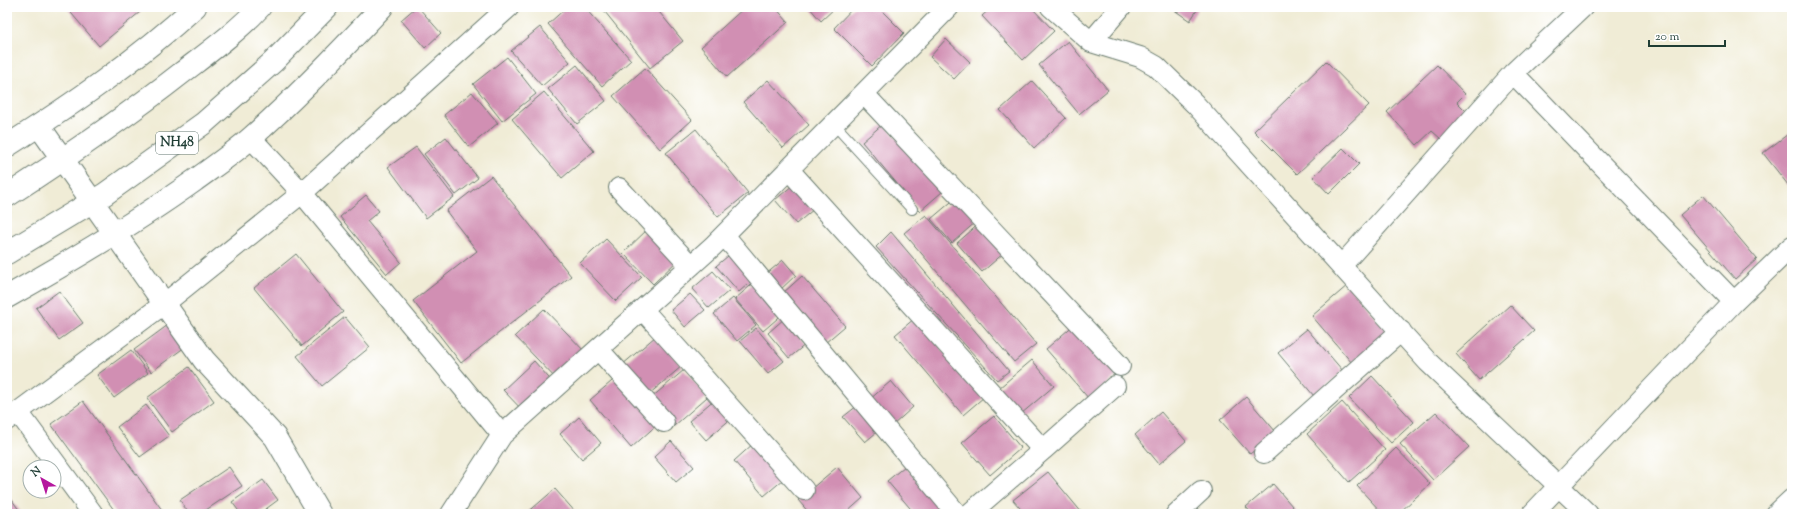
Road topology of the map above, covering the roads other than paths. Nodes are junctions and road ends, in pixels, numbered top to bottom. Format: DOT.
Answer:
graph roads {
  1 [pos="195,7"];
  2 [pos="260,7"];
  3 [pos="327,7"];
  4 [pos="382,7"];
  5 [pos="509,7"];
  6 [pos="949,7"];
  7 [pos="1051,7"];
  8 [pos="1121,7"];
  9 [pos="1584,7"];
  10 [pos="1092,42"];
  11 [pos="1513,73"];
  12 [pos="864,94"];
  13 [pos="834,124"];
  14 [pos="39,126"];
  15 [pos="251,138"];
  16 [pos="7,146"];
  17 [pos="63,160"];
  18 [pos="789,170"];
  19 [pos="619,188"];
  20 [pos="302,193"];
  21 [pos="7,196"];
  22 [pos="93,202"];
  23 [pos="912,208"];
  24 [pos="115,234"];
  25 [pos="724,236"];
  26 [pos="1791,249"];
  27 [pos="7,254"];
  28 [pos="1342,265"];
  29 [pos="691,266"];
  30 [pos="7,297"];
  31 [pos="1734,302"];
  32 [pos="164,304"];
  33 [pos="643,310"];
  34 [pos="1401,331"];
  35 [pos="598,349"];
  36 [pos="1120,366"];
  37 [pos="1115,386"];
  38 [pos="12,416"];
  39 [pos="664,422"];
  40 [pos="502,435"];
  41 [pos="1042,450"];
  42 [pos="1264,453"];
  43 [pos="1559,487"];
  44 [pos="804,490"];
  45 [pos="1201,491"];
  46 [pos="1792,498"];
  47 [pos="93,514"];
  48 [pos="320,514"];
  49 [pos="451,514"];
  50 [pos="957,514"];
  51 [pos="969,514"];
  52 [pos="1176,514"];
  53 [pos="1532,514"];
  54 [pos="1588,514"];
  55 [pos="1776,514"];
  1 -- 14 [label="main road"];
  2 -- 17 [label="main road"];
  3 -- 22 [label="main road, NH48"];
  4 -- 15 [label="main road"];
  5 -- 20 [label="street"];
  6 -- 12 [label="street"];
  7 -- 10 [label="street"];
  8 -- 10 [label="street"];
  9 -- 11 [label="street"];
  10 -- 28 [label="street"];
  11 -- 28 [label="street"];
  11 -- 31 [label="street"];
  12 -- 13 [label="street"];
  12 -- 36 [label="street"];
  13 -- 18 [label="street"];
  13 -- 23 [label="lane"];
  14 -- 16 [label="main road"];
  14 -- 17 [label="main road"];
  15 -- 20 [label="street"];
  15 -- 24 [label="main road"];
  17 -- 21 [label="main road"];
  17 -- 22 [label="main road"];
  18 -- 25 [label="street"];
  18 -- 41 [label="street"];
  19 -- 29 [label="street"];
  20 -- 32 [label="street"];
  20 -- 40 [label="street"];
  22 -- 24 [label="main road"];
  22 -- 27 [label="main road, NH48"];
  24 -- 30 [label="main road"];
  24 -- 32 [label="main road"];
  25 -- 29 [label="street"];
  25 -- 50 [label="street"];
  26 -- 31 [label="street"];
  28 -- 34 [label="street"];
  29 -- 33 [label="street"];
  31 -- 43 [label="street"];
  32 -- 38 [label="street"];
  32 -- 48 [label="main road"];
  33 -- 35 [label="street"];
  33 -- 44 [label="street"];
  34 -- 42 [label="street"];
  34 -- 43 [label="street"];
  35 -- 39 [label="street"];
  35 -- 40 [label="street"];
  37 -- 41 [label="street"];
  38 -- 47 [label="street"];
  40 -- 49 [label="street"];
  41 -- 51 [label="street"];
  43 -- 53 [label="street"];
  43 -- 54 [label="street"];
  45 -- 52 [label="street"];
  46 -- 55 [label="street"];
}
